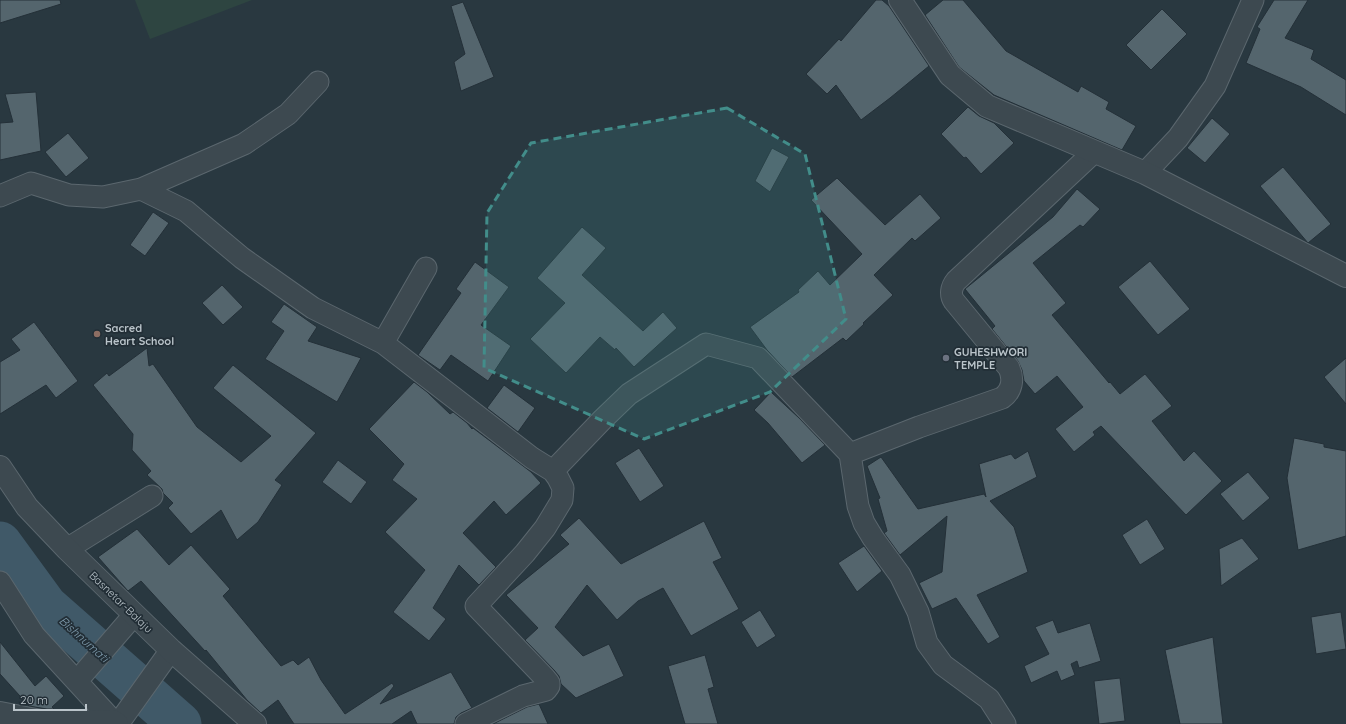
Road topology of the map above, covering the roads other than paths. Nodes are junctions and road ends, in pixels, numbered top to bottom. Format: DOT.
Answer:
graph roads {
  1 [pos="900,0"];
  2 [pos="1253,0"];
  3 [pos="318,82"];
  4 [pos="1094,152"];
  5 [pos="1145,173"];
  6 [pos="141,189"];
  7 [pos="0,196"];
  8 [pos="426,268"];
  9 [pos="1346,276"];
  10 [pos="384,343"];
  11 [pos="850,454"];
  12 [pos="0,467"];
  13 [pos="553,471"];
  14 [pos="152,496"];
  15 [pos="67,549"];
  16 [pos="0,582"];
  17 [pos="128,623"];
  18 [pos="165,658"];
  19 [pos="77,681"];
  20 [pos="1,715"];
  21 [pos="116,723"];
  22 [pos="255,724"];
  23 [pos="466,724"];
  24 [pos="1005,724"];
  1 -- 4 [label="street"];
  2 -- 5 [label="street"];
  3 -- 6 [label="street"];
  4 -- 5 [label="street"];
  4 -- 11 [label="street"];
  5 -- 9 [label="street"];
  6 -- 7 [label="street"];
  6 -- 10 [label="street"];
  8 -- 10 [label="street"];
  10 -- 13 [label="street"];
  11 -- 13 [label="street"];
  11 -- 24 [label="street"];
  12 -- 15 [label="street, Basnetar-Balaju"];
  13 -- 23 [label="street"];
  14 -- 15 [label="street"];
  15 -- 17 [label="street, Basnetar-Balaju"];
  16 -- 19 [label="street"];
  17 -- 18 [label="street, Basnetar-Balaju"];
  17 -- 19 [label="street"];
  18 -- 21 [label="street"];
  18 -- 22 [label="street, Basnetar-Balaju"];
  19 -- 21 [label="street"];
  20 -- 21 [label="street"];
}
